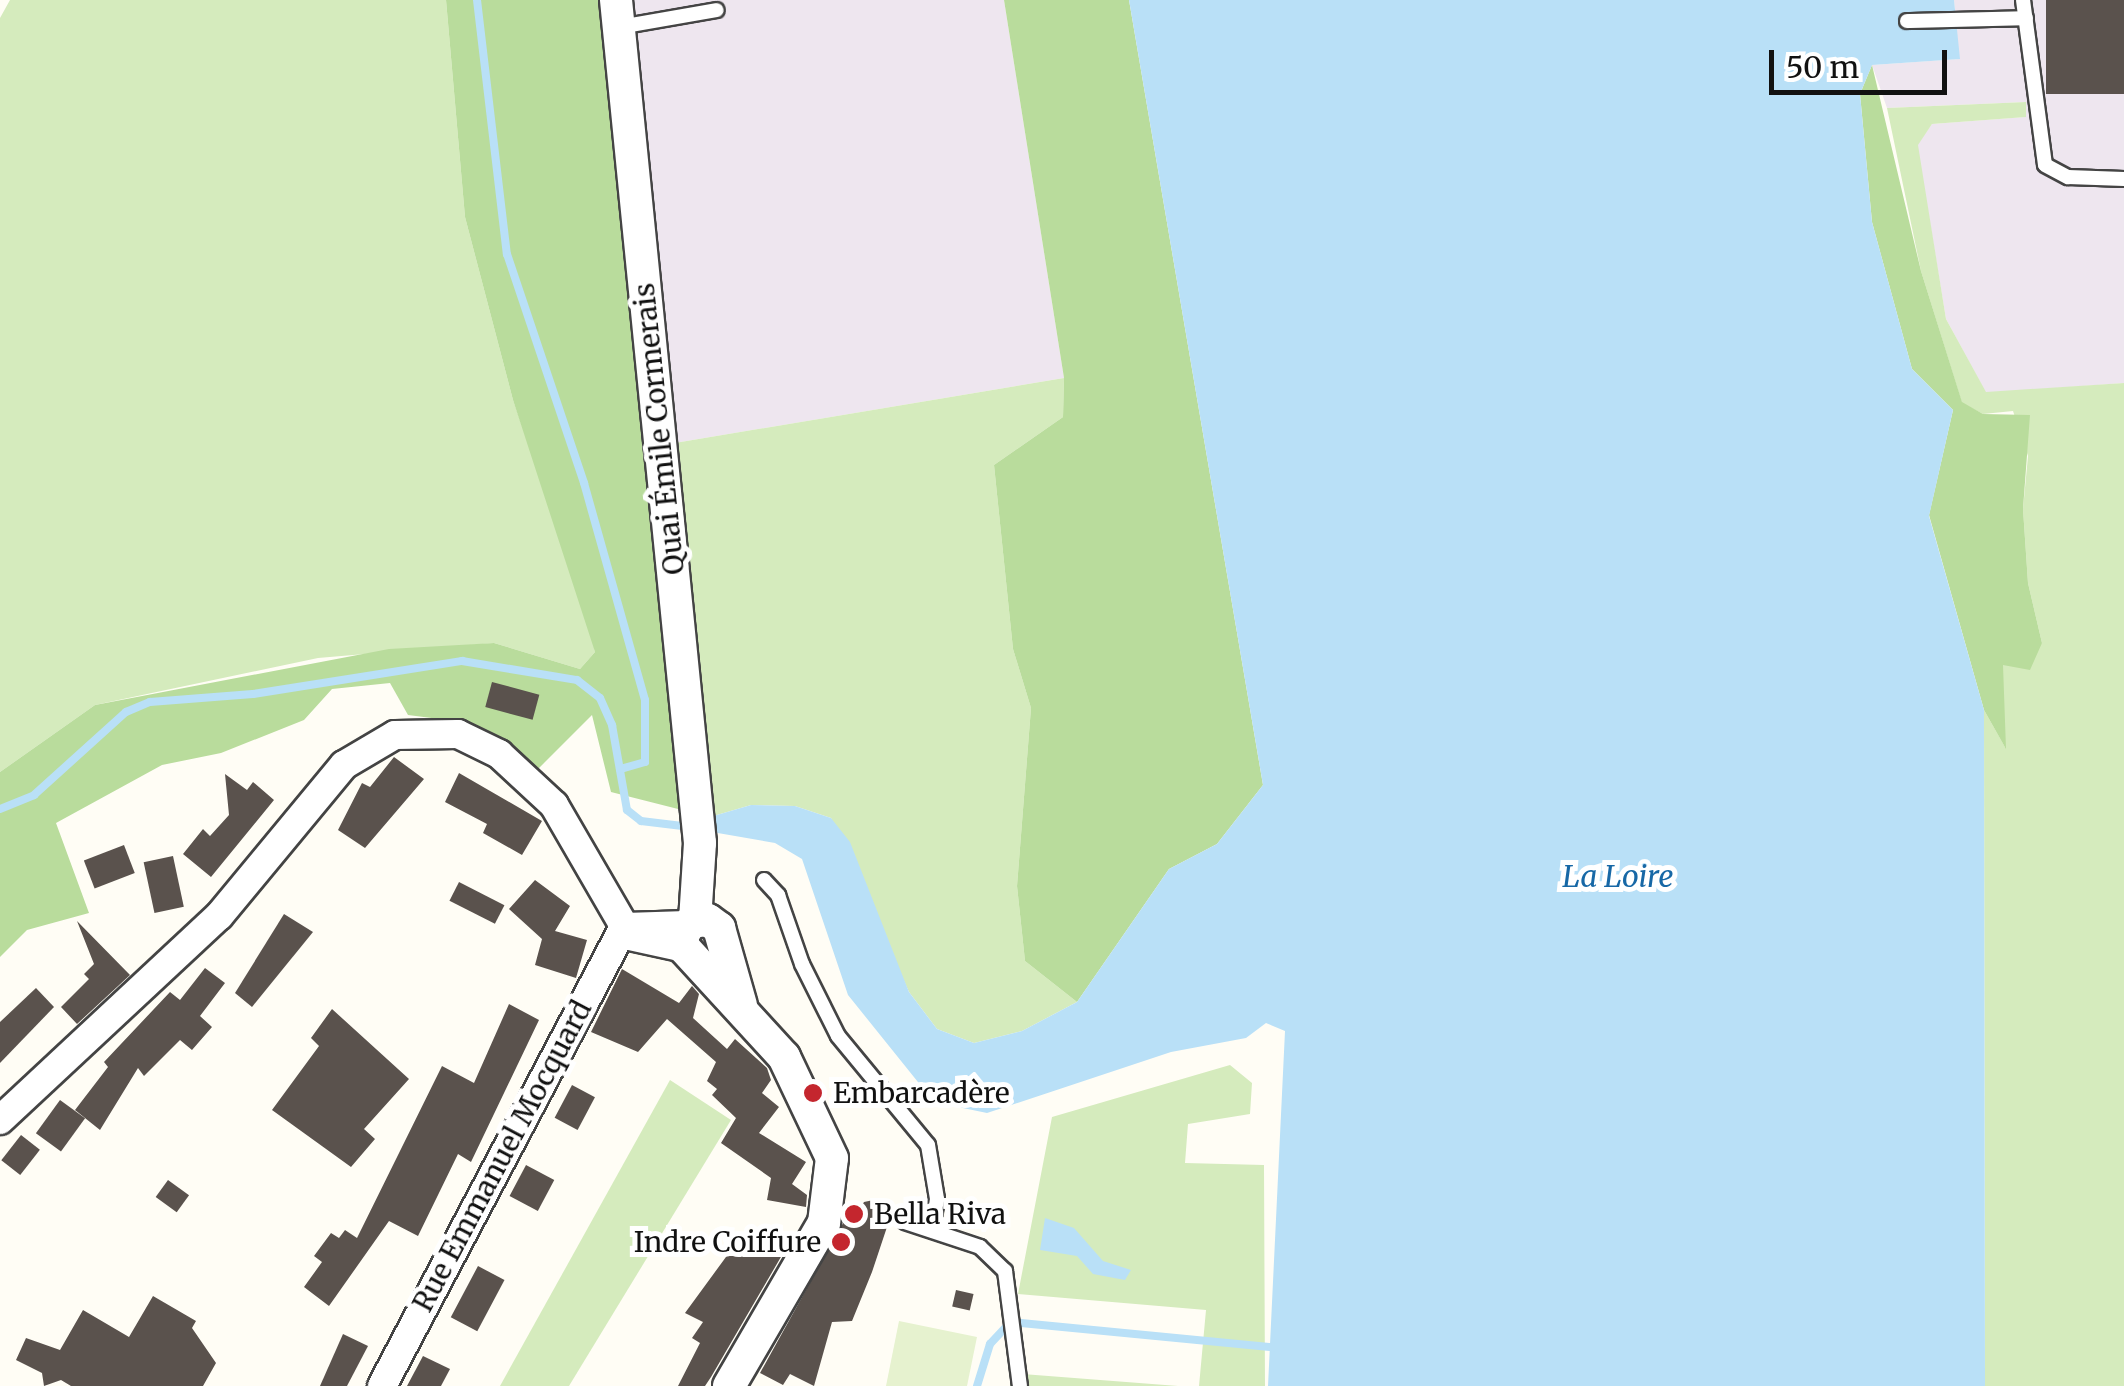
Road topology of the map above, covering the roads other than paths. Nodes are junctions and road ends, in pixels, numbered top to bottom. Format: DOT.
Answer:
graph roads {
  1 [pos="2024,0"];
  2 [pos="717,10"];
  3 [pos="617,13"];
  4 [pos="2026,18"];
  5 [pos="1907,22"];
  6 [pos="2124,180"];
  7 [pos="764,880"];
  8 [pos="624,927"];
  9 [pos="700,937"];
  10 [pos="0,1120"];
  11 [pos="906,1222"];
  12 [pos="932,1231"];
  13 [pos="382,1386"];
  14 [pos="729,1386"];
  15 [pos="1020,1386"];
  1 -- 4 [label="lane"];
  2 -- 3 [label="lane"];
  3 -- 9 [label="street, Quai Émile Cormerais"];
  4 -- 5 [label="lane"];
  4 -- 6 [label="lane"];
  7 -- 12 [label="lane"];
  8 -- 9 [label="street"];
  8 -- 10 [label="street"];
  8 -- 13 [label="street, Rue Emmanuel Mocquard"];
  9 -- 14 [label="street"];
  11 -- 12 [label="lane"];
  12 -- 15 [label="lane"];
}
